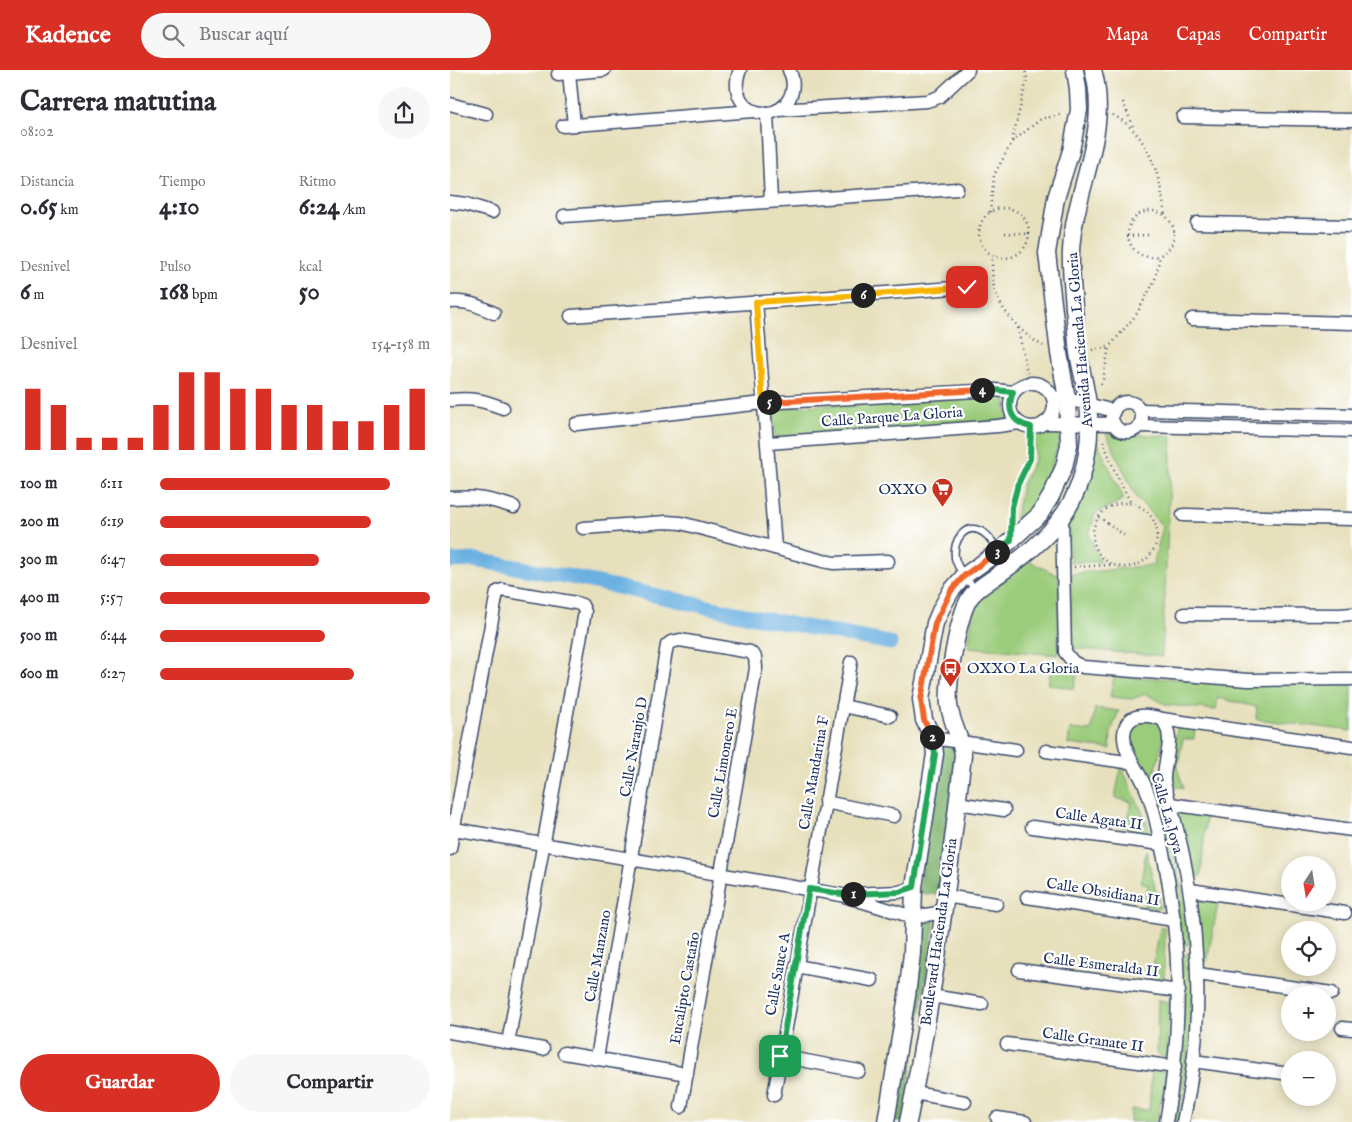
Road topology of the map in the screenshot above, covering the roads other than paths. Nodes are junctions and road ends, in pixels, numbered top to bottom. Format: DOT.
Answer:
graph roads {
  1 [pos="604,70"];
  2 [pos="740,70"];
  3 [pos="789,70"];
  4 [pos="968,70"];
  5 [pos="1075,70"];
  6 [pos="1092,70"];
  7 [pos="450,104"];
  8 [pos="753,111"];
  9 [pos="773,111"];
  10 [pos="486,114"];
  11 [pos="1183,117"];
  12 [pos="1352,120"];
  13 [pos="957,188"];
  14 [pos="771,201"];
  15 [pos="450,202"];
  16 [pos="492,212"];
  17 [pos="564,216"];
  18 [pos="1197,224"];
  19 [pos="1352,226"];
  20 [pos="967,287"];
  21 [pos="450,302"];
  22 [pos="756,302"];
  23 [pos="494,314"];
  24 [pos="570,316"];
  25 [pos="1192,320"];
  26 [pos="1352,324"];
  27 [pos="1013,392"];
  28 [pos="1059,397"];
  29 [pos="450,400"];
  30 [pos="763,403"];
  31 [pos="1088,404"];
  32 [pos="503,408"];
  33 [pos="1140,410"];
  34 [pos="1352,415"];
  35 [pos="1114,417"];
  36 [pos="1044,423"];
  37 [pos="1069,423"];
  38 [pos="576,424"];
  39 [pos="1090,424"];
  40 [pos="1025,425"];
  41 [pos="1139,426"];
  42 [pos="1352,431"];
  43 [pos="768,443"];
  44 [pos="450,498"];
  45 [pos="514,507"];
  46 [pos="1183,515"];
  47 [pos="1062,519"];
  48 [pos="1352,519"];
  49 [pos="583,528"];
  50 [pos="775,548"];
  51 [pos="998,552"];
  52 [pos="888,561"];
  53 [pos="1007,569"];
  54 [pos="964,576"];
  55 [pos="977,591"];
  56 [pos="1184,614"];
  57 [pos="1352,614"];
  58 [pos="671,642"];
  59 [pos="851,662"];
  60 [pos="1352,679"];
  61 [pos="843,706"];
  62 [pos="890,716"];
  63 [pos="1162,719"];
  64 [pos="933,738"];
  65 [pos="961,741"];
  66 [pos="1352,747"];
  67 [pos="1016,750"];
  68 [pos="1046,751"];
  69 [pos="1133,763"];
  70 [pos="825,802"];
  71 [pos="957,803"];
  72 [pos="1170,804"];
  73 [pos="1004,810"];
  74 [pos="894,816"];
  75 [pos="1032,827"];
  76 [pos="454,829"];
  77 [pos="1352,830"];
  78 [pos="543,844"];
  79 [pos="1161,844"];
  80 [pos="450,849"];
  81 [pos="631,859"];
  82 [pos="721,874"];
  83 [pos="914,887"];
  84 [pos="809,889"];
  85 [pos="1190,890"];
  86 [pos="842,894"];
  87 [pos="1027,897"];
  88 [pos="944,904"];
  89 [pos="996,904"];
  90 [pos="1345,913"];
  91 [pos="913,918"];
  92 [pos="1174,920"];
  93 [pos="1196,949"];
  94 [pos="1177,951"];
  95 [pos="796,966"];
  96 [pos="1020,970"];
  97 [pos="1198,974"];
  98 [pos="872,980"];
  99 [pos="1283,986"];
  100 [pos="1178,991"];
  101 [pos="931,996"];
  102 [pos="982,1004"];
  103 [pos="450,1032"];
  104 [pos="508,1043"];
  105 [pos="1007,1044"];
  106 [pos="543,1049"];
  107 [pos="564,1053"];
  108 [pos="780,1056"];
  109 [pos="597,1058"];
  110 [pos="1193,1061"];
  111 [pos="1175,1067"];
  112 [pos="859,1071"];
  113 [pos="1281,1073"];
  114 [pos="687,1074"];
  115 [pos="914,1093"];
  116 [pos="774,1095"];
  117 [pos="965,1102"];
  118 [pos="681,1107"];
  119 [pos="997,1118"];
  120 [pos="886,1122"];
  121 [pos="908,1122"];
  122 [pos="1025,1122"];
  123 [pos="1166,1122"];
  124 [pos="1183,1122"];
  1 -- 8 [label="street"];
  2 -- 8 [label="street"];
  3 -- 9 [label="street"];
  4 -- 9 [label="street"];
  5 -- 28 [label="street, Boulevard Hacienda La Gloria"];
  6 -- 31 [label="street, Avenida Hacienda La Gloria"];
  7 -- 10 [label="street"];
  8 -- 9 [label="street"];
  9 -- 14 [label="street"];
  11 -- 12 [label="street"];
  13 -- 14 [label="street"];
  14 -- 17 [label="street"];
  15 -- 16 [label="street"];
  18 -- 19 [label="street"];
  20 -- 22 [label="street"];
  21 -- 23 [label="street"];
  22 -- 24 [label="street"];
  22 -- 30 [label="street"];
  25 -- 26 [label="street"];
  27 -- 28 [label="street"];
  27 -- 30 [label="street, Calle Parque La Gloria"];
  27 -- 40 [label="street"];
  28 -- 31 [label="street"];
  28 -- 36 [label="street"];
  28 -- 37 [label="street, Boulevard Hacienda La Gloria"];
  29 -- 32 [label="street"];
  30 -- 38 [label="street, Calle Parque La Gloria"];
  30 -- 43 [label="street"];
  31 -- 35 [label="street"];
  31 -- 39 [label="street, Avenida Hacienda La Gloria"];
  33 -- 34 [label="street"];
  33 -- 35 [label="street"];
  33 -- 41 [label="street"];
  35 -- 39 [label="street"];
  35 -- 41 [label="street"];
  36 -- 37 [label="street"];
  36 -- 40 [label="street"];
  37 -- 39 [label="street"];
  37 -- 51 [label="street, Boulevard Hacienda La Gloria"];
  39 -- 47 [label="street, Avenida Hacienda La Gloria"];
  40 -- 43 [label="street, Calle Parque La Gloria"];
  41 -- 42 [label="street"];
  43 -- 50 [label="street"];
  44 -- 45 [label="street"];
  46 -- 48 [label="street"];
  47 -- 53 [label="street, Avenida Hacienda La Gloria"];
  47 -- 60 [label="street"];
  49 -- 50 [label="street"];
  50 -- 52 [label="street"];
  51 -- 53 [label="lane"];
  51 -- 54 [label="street, Boulevard Hacienda La Gloria"];
  51 -- 54 [label="lane"];
  53 -- 55 [label="street, Avenida Hacienda La Gloria"];
  54 -- 55 [label="lane"];
  54 -- 64 [label="street, Boulevard Hacienda La Gloria"];
  55 -- 65 [label="street, Avenida Hacienda La Gloria"];
  56 -- 57 [label="street"];
  58 -- 81 [label="street, Calle Naranjo D"];
  58 -- 82 [label="street, Calle Limonero E"];
  59 -- 61 [label="street, Calle Mandarina F"];
  61 -- 62 [label="street"];
  61 -- 70 [label="street, Calle Mandarina F"];
  63 -- 66 [label="street"];
  63 -- 69 [label="street, Calle La Joya"];
  63 -- 72 [label="street, Calle La Joya"];
  64 -- 65 [label="street"];
  64 -- 83 [label="street, Boulevard Hacienda La Gloria"];
  65 -- 67 [label="street"];
  65 -- 71 [label="street, Boulevard Hacienda La Gloria"];
  68 -- 69 [label="street"];
  69 -- 79 [label="street, Calle La Joya"];
  70 -- 74 [label="street"];
  70 -- 84 [label="street, Calle Mandarina F"];
  71 -- 73 [label="street"];
  71 -- 88 [label="street, Boulevard Hacienda La Gloria"];
  72 -- 77 [label="street"];
  72 -- 85 [label="street, Calle La Joya"];
  75 -- 79 [label="street, Calle Agata II"];
  76 -- 78 [label="street"];
  76 -- 78 [label="street"];
  76 -- 80 [label="street"];
  78 -- 81 [label="street"];
  78 -- 104 [label="street"];
  79 -- 92 [label="street, Calle La Joya"];
  81 -- 82 [label="street"];
  81 -- 109 [label="street, Calle Manzano"];
  82 -- 84 [label="street"];
  82 -- 114 [label="street, Eucalipto Castaño"];
  83 -- 86 [label="street"];
  83 -- 91 [label="street, Boulevard Hacienda La Gloria"];
  84 -- 86 [label="street"];
  84 -- 95 [label="street, Calle Sauce A"];
  85 -- 90 [label="street"];
  85 -- 93 [label="street, Calle La Joya"];
  86 -- 91 [label="street"];
  87 -- 92 [label="street, Calle Obsidiana II"];
  88 -- 89 [label="street"];
  88 -- 91 [label="street"];
  88 -- 101 [label="street, Boulevard Hacienda La Gloria"];
  91 -- 120 [label="street, Boulevard Hacienda La Gloria"];
  92 -- 94 [label="street, Calle La Joya"];
  93 -- 94 [label="street"];
  93 -- 97 [label="street, Calle La Joya"];
  94 -- 100 [label="street, Calle La Joya"];
  95 -- 98 [label="street"];
  95 -- 108 [label="street, Calle Sauce A"];
  96 -- 100 [label="street, Calle Esmeralda II"];
  97 -- 99 [label="street"];
  97 -- 110 [label="street, Calle La Joya"];
  100 -- 111 [label="street, Calle La Joya"];
  101 -- 102 [label="street"];
  101 -- 115 [label="street, Boulevard Hacienda La Gloria"];
  103 -- 104 [label="street"];
  104 -- 106 [label="street"];
  105 -- 111 [label="street, Calle Granate II"];
  107 -- 109 [label="street"];
  108 -- 112 [label="street"];
  108 -- 116 [label="street, Calle Sauce A"];
  109 -- 114 [label="street"];
  110 -- 113 [label="street"];
  110 -- 124 [label="street, Calle La Joya"];
  111 -- 123 [label="street, Calle La Joya"];
  114 -- 118 [label="street, Eucalipto Castaño"];
  115 -- 117 [label="street"];
  115 -- 121 [label="street, Boulevard Hacienda La Gloria"];
  119 -- 122 [label="street"];
}
